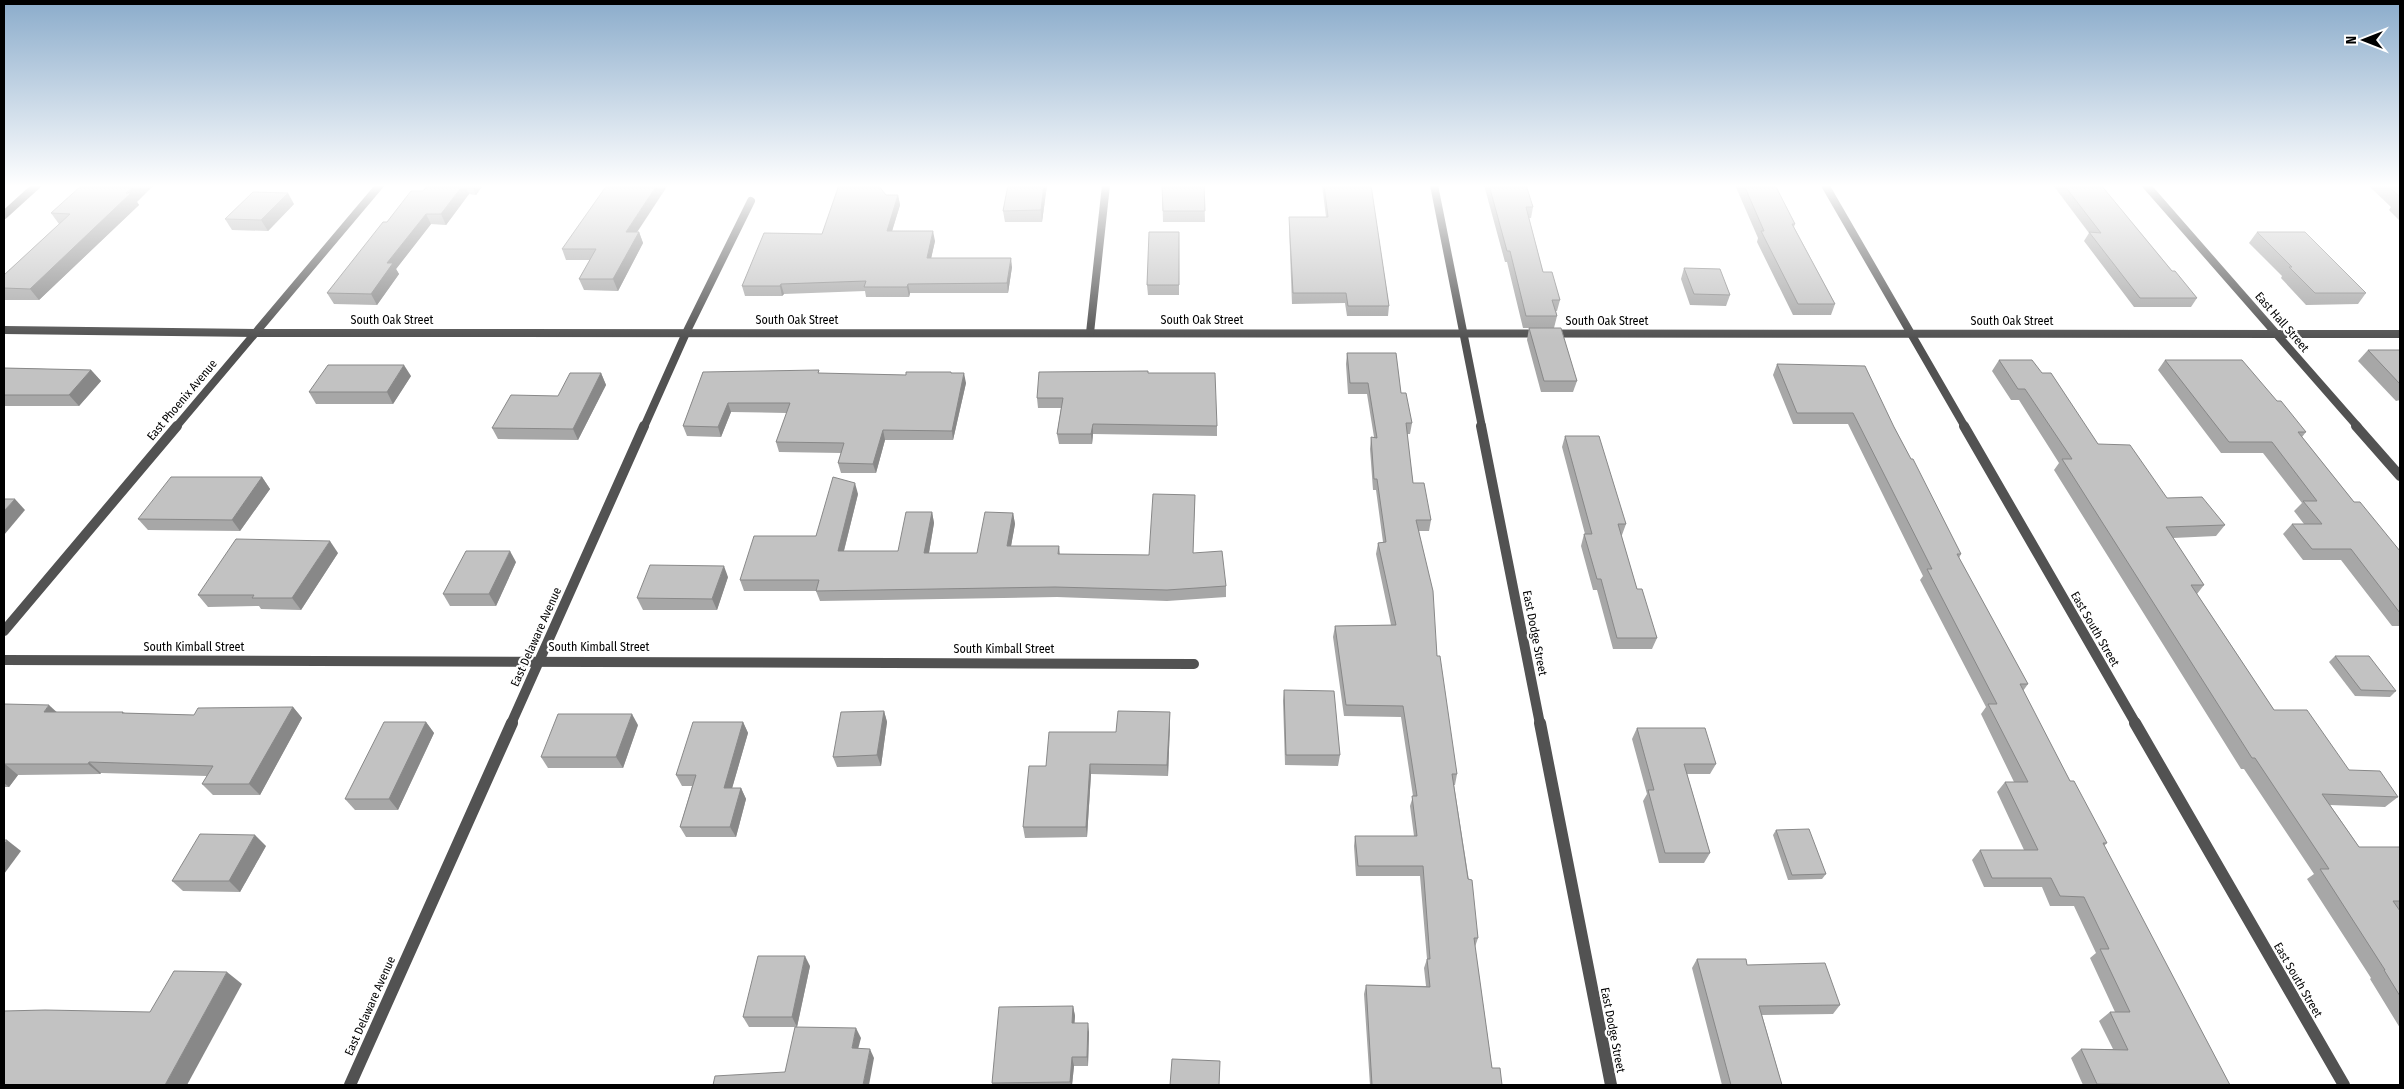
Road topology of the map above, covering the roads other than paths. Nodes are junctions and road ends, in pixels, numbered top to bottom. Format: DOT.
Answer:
graph roads {
  1 [pos="337,236"];
  2 [pos="734,236"];
  3 [pos="1100,236"];
  4 [pos="1444,236"];
  5 [pos="1854,236"];
  6 [pos="2191,236"];
  7 [pos="4,330"];
  8 [pos="1090,332"];
  9 [pos="255,333"];
  10 [pos="686,333"];
  11 [pos="1463,333"];
  12 [pos="1910,333"];
  13 [pos="2276,333"];
  14 [pos="2400,334"];
  15 [pos="2400,476"];
  16 [pos="4,630"];
  17 [pos="4,660"];
  18 [pos="540,661"];
  19 [pos="1194,664"];
  20 [pos="350,1085"];
  21 [pos="1611,1085"];
  22 [pos="2344,1085"];
  1 -- 9 [label="street, East Phoenix Avenue"];
  2 -- 10 [label="street, East Delaware Avenue"];
  3 -- 8 [label="street"];
  4 -- 11 [label="street, East Dodge Street"];
  5 -- 12 [label="street, East South Street"];
  6 -- 13 [label="street, East Hall Street"];
  7 -- 9 [label="street, South Oak Street"];
  8 -- 10 [label="street, South Oak Street"];
  8 -- 11 [label="street, South Oak Street"];
  9 -- 10 [label="street, South Oak Street"];
  9 -- 16 [label="street, East Phoenix Avenue"];
  10 -- 18 [label="street, East Delaware Avenue"];
  11 -- 12 [label="street, South Oak Street"];
  11 -- 21 [label="street, East Dodge Street"];
  12 -- 13 [label="street, South Oak Street"];
  12 -- 22 [label="street, East South Street"];
  13 -- 14 [label="street, South Oak Street"];
  13 -- 15 [label="street, East Hall Street"];
  17 -- 18 [label="street, South Kimball Street"];
  18 -- 19 [label="street, South Kimball Street"];
  18 -- 20 [label="street, East Delaware Avenue"];
}
